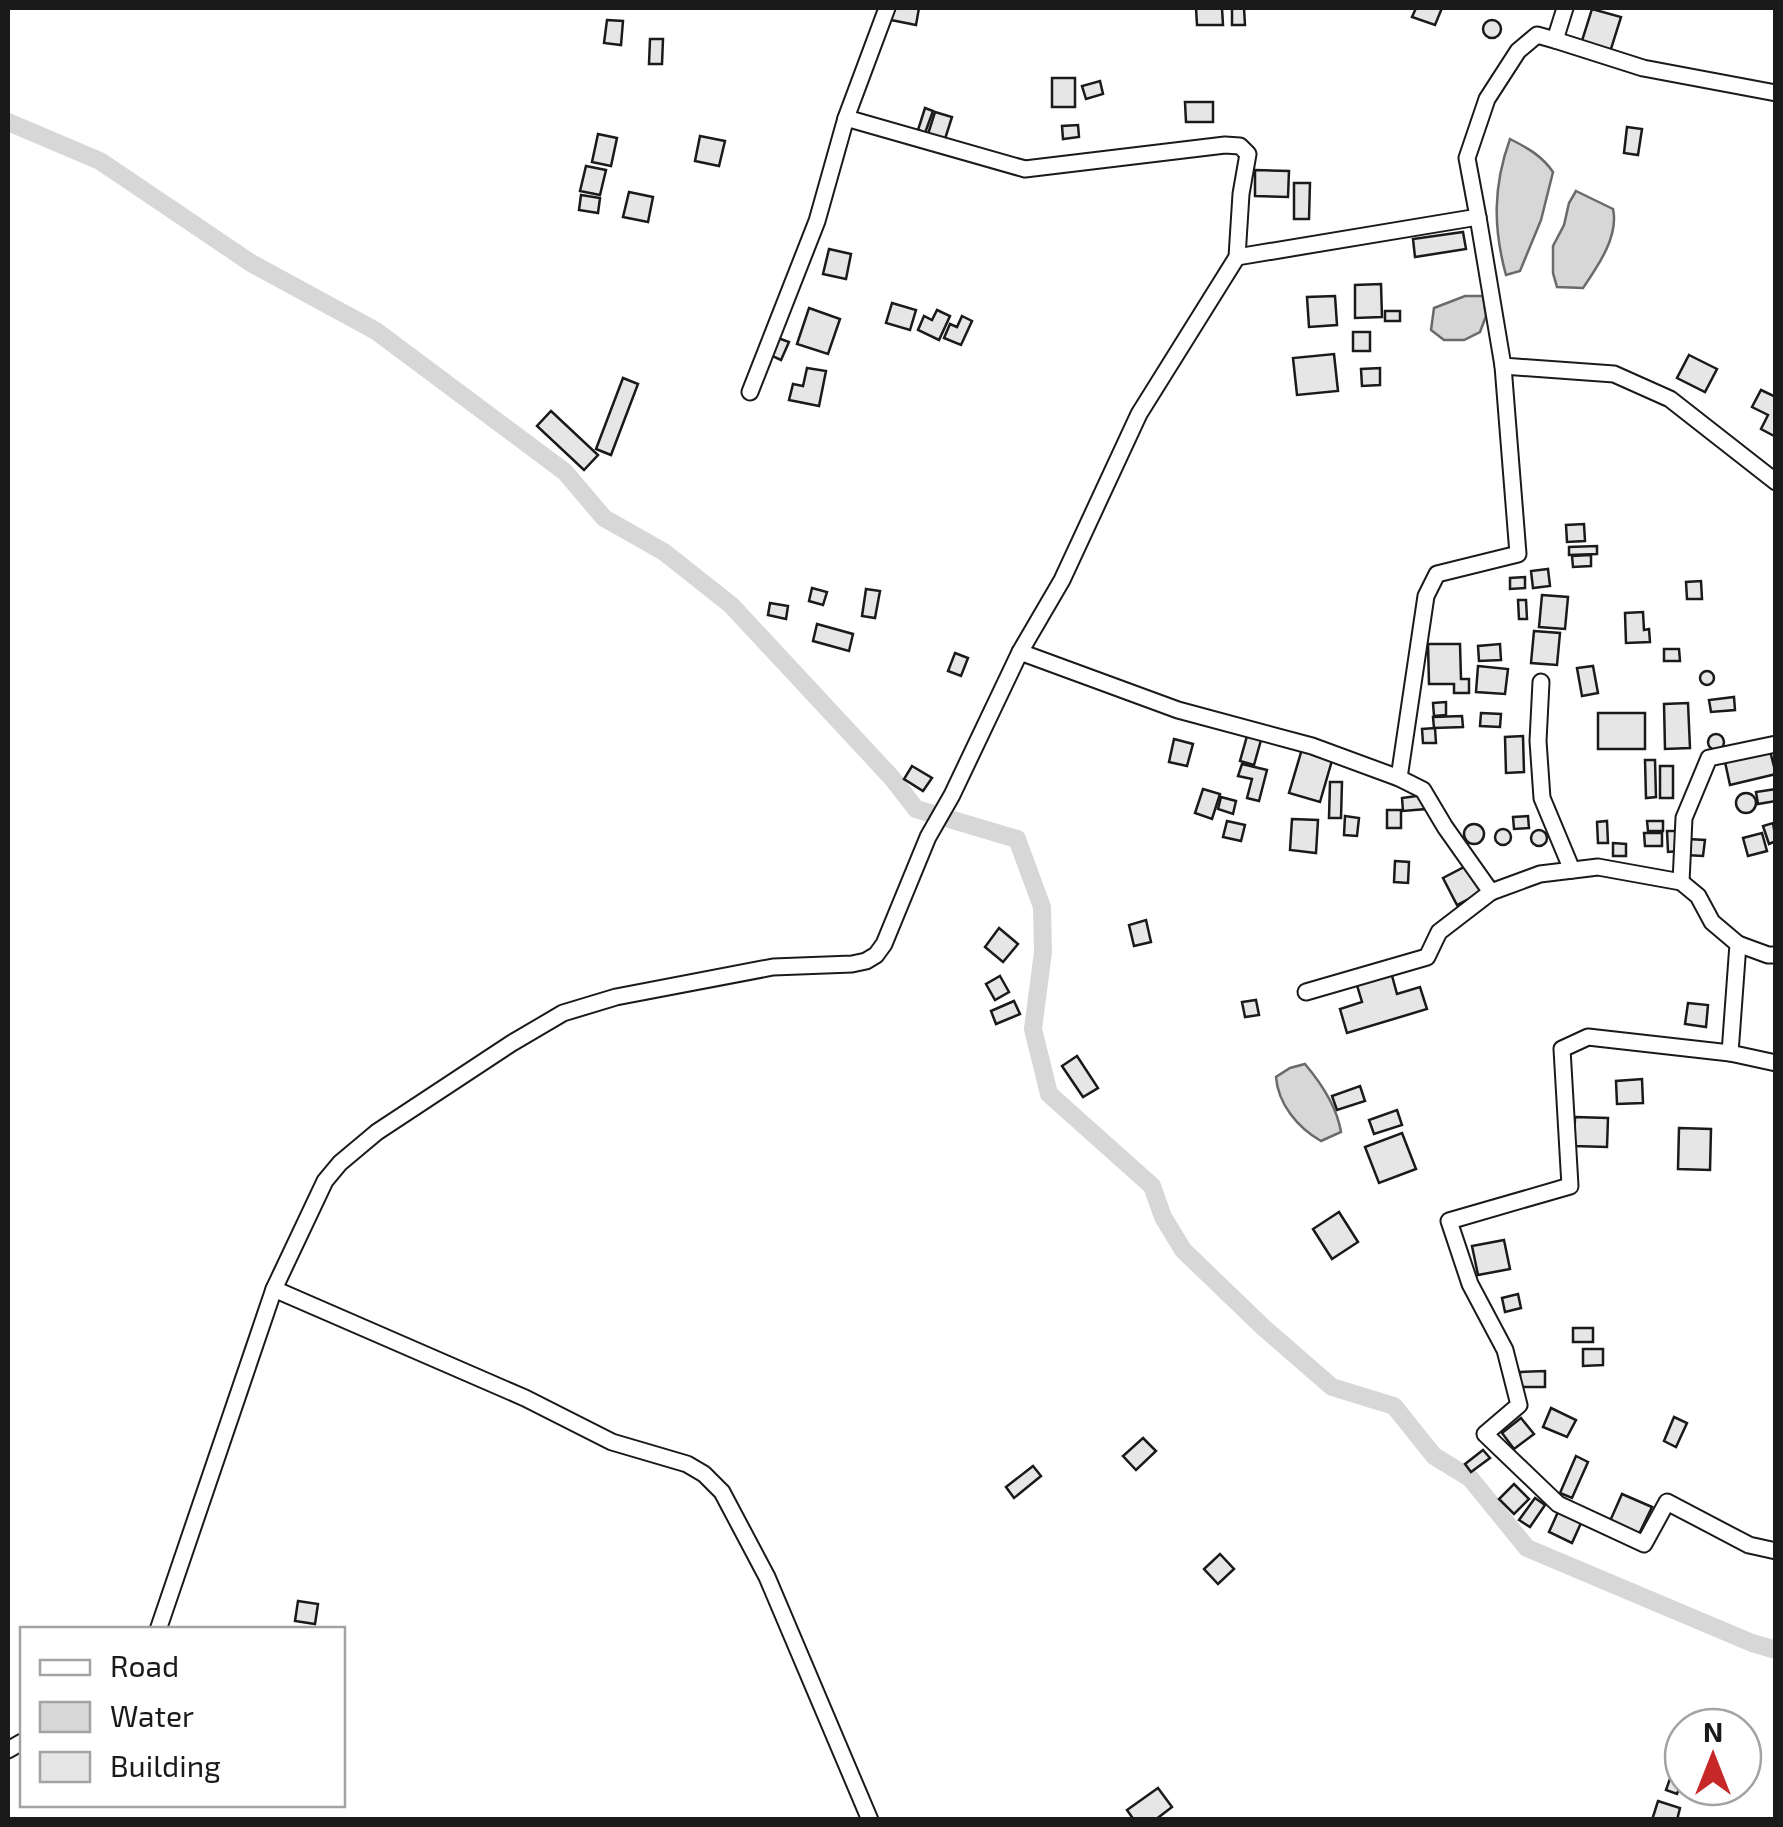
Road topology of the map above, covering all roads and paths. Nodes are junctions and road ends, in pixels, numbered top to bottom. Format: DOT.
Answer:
graph roads {
  1 [pos="887,8"];
  2 [pos="1565,8"];
  3 [pos="1555,40"];
  4 [pos="1776,93"];
  5 [pos="846,118"];
  6 [pos="1478,217"];
  7 [pos="1238,257"];
  8 [pos="1503,366"];
  9 [pos="750,392"];
  10 [pos="1776,482"];
  11 [pos="1020,652"];
  12 [pos="1541,682"];
  13 [pos="1776,744"];
  14 [pos="1399,778"];
  15 [pos="1572,870"];
  16 [pos="1681,882"];
  17 [pos="1491,892"];
  18 [pos="1738,944"];
  19 [pos="1776,955"];
  20 [pos="1306,992"];
  21 [pos="1730,1053"];
  22 [pos="1776,1063"];
  23 [pos="274,1289"];
  24 [pos="1776,1551"];
  25 [pos="159,1627"];
  26 [pos="870,1820"];
  1 -- 5 [label="street"];
  2 -- 3 [label="street"];
  3 -- 4 [label="street"];
  3 -- 6 [label="street"];
  5 -- 7 [label="street"];
  5 -- 9 [label="street"];
  6 -- 7 [label="street"];
  6 -- 8 [label="street"];
  7 -- 11 [label="street"];
  8 -- 10 [label="street"];
  8 -- 14 [label="street"];
  11 -- 14 [label="street"];
  11 -- 23 [label="street"];
  12 -- 15 [label="street"];
  13 -- 16 [label="street"];
  14 -- 17 [label="street"];
  15 -- 16 [label="street"];
  15 -- 17 [label="street"];
  16 -- 18 [label="street"];
  17 -- 20 [label="street"];
  18 -- 19 [label="street"];
  18 -- 21 [label="street"];
  21 -- 22 [label="street"];
  21 -- 24 [label="street"];
  23 -- 25 [label="street"];
  23 -- 26 [label="street"];
}
